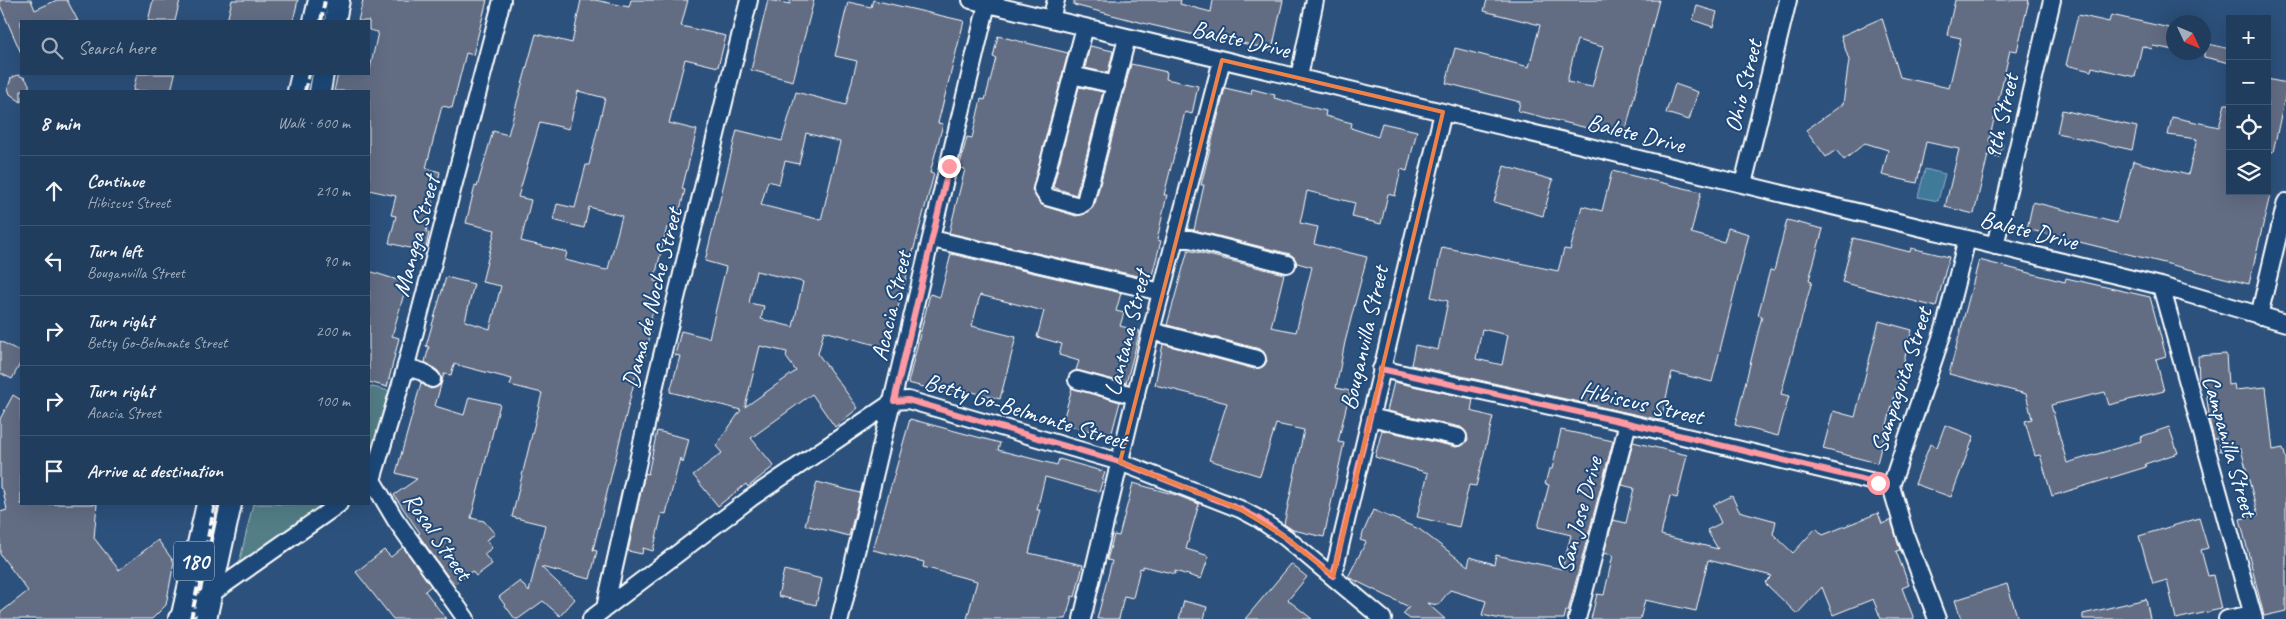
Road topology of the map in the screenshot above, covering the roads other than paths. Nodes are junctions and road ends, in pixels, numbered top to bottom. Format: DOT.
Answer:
graph roads {
  1 [pos="319,0"];
  2 [pos="339,0"];
  3 [pos="502,0"];
  4 [pos="749,0"];
  5 [pos="1056,0"];
  6 [pos="1315,0"];
  7 [pos="1788,0"];
  8 [pos="2052,0"];
  9 [pos="979,2"];
  10 [pos="1051,19"];
  11 [pos="314,20"];
  12 [pos="335,20"];
  13 [pos="1085,27"];
  14 [pos="1127,38"];
  15 [pos="1222,60"];
  16 [pos="302,75"];
  17 [pos="323,75"];
  18 [pos="1072,75"];
  19 [pos="1299,77"];
  20 [pos="1116,85"];
  21 [pos="298,90"];
  22 [pos="320,90"];
  23 [pos="1443,112"];
  24 [pos="1743,184"];
  25 [pos="2286,202"];
  26 [pos="932,239"];
  27 [pos="1175,239"];
  28 [pos="1967,239"];
  29 [pos="1994,246"];
  30 [pos="1287,264"];
  31 [pos="2161,286"];
  32 [pos="1161,292"];
  33 [pos="2259,316"];
  34 [pos="2286,323"];
  35 [pos="1151,331"];
  36 [pos="1257,359"];
  37 [pos="1381,369"];
  38 [pos="405,372"];
  39 [pos="426,380"];
  40 [pos="1077,380"];
  41 [pos="1136,396"];
  42 [pos="894,401"];
  43 [pos="1370,417"];
  44 [pos="1628,423"];
  45 [pos="1458,437"];
  46 [pos="1120,462"];
  47 [pos="370,481"];
  48 [pos="1890,486"];
  49 [pos="207,505"];
  50 [pos="230,505"];
  51 [pos="337,505"];
  52 [pos="1333,576"];
  53 [pos="211,595"];
  54 [pos="605,608"];
  55 [pos="2253,616"];
  56 [pos="180,618"];
  57 [pos="206,619"];
  58 [pos="466,619"];
  59 [pos="590,619"];
  60 [pos="840,619"];
  61 [pos="1082,619"];
  62 [pos="1382,619"];
  63 [pos="1577,619"];
  64 [pos="1937,619"];
  65 [pos="2227,619"];
  1 -- 11 [label="main road"];
  2 -- 12 [label="main road"];
  3 -- 38 [label="street, Mangga Street"];
  4 -- 54 [label="street, Dama de Noche Street"];
  5 -- 10 [label="street"];
  6 -- 19 [label="street"];
  7 -- 24 [label="street, Ohio Street"];
  8 -- 29 [label="street, 9th Street"];
  9 -- 10 [label="street, Balete Drive"];
  9 -- 26 [label="street, Acacia Street"];
  10 -- 13 [label="street, Balete Drive"];
  13 -- 14 [label="street, Balete Drive"];
  13 -- 18 [label="street"];
  14 -- 15 [label="street, Balete Drive"];
  14 -- 20 [label="street"];
  15 -- 19 [label="street, Balete Drive"];
  15 -- 27 [label="street, Lantana Street"];
  16 -- 21 [label="main road"];
  17 -- 22 [label="main road"];
  18 -- 20 [label="street"];
  18 -- 20 [label="street"];
  19 -- 23 [label="street, Balete Drive"];
  23 -- 24 [label="street, Balete Drive"];
  23 -- 37 [label="street, Bouganvilla Street"];
  24 -- 28 [label="street, Balete Drive"];
  25 -- 33 [label="street"];
  26 -- 32 [label="street"];
  26 -- 42 [label="street, Acacia Street"];
  27 -- 30 [label="street"];
  27 -- 32 [label="street, Lantana Street"];
  28 -- 29 [label="street, Balete Drive"];
  28 -- 48 [label="street, Sampaguita Street"];
  29 -- 31 [label="street, Balete Drive"];
  31 -- 33 [label="street, Balete Drive"];
  31 -- 55 [label="street, Campanilla Street"];
  32 -- 35 [label="street, Lantana Street"];
  33 -- 34 [label="street, Balete Drive"];
  35 -- 36 [label="street"];
  35 -- 41 [label="street, Lantana Street"];
  37 -- 43 [label="street, Bouganvilla Street"];
  37 -- 44 [label="street, Hibiscus Street"];
  38 -- 39 [label="street"];
  38 -- 47 [label="street, Mangga Street"];
  40 -- 41 [label="street"];
  41 -- 46 [label="street, Lantana Street"];
  42 -- 46 [label="street, Betty Go-Belmonte Street"];
  42 -- 54 [label="street, Betty Go-Belmonte Street"];
  42 -- 60 [label="street, Acacia Street"];
  43 -- 45 [label="street"];
  43 -- 52 [label="street, Bouganvilla Street"];
  44 -- 48 [label="street, Hibiscus Street"];
  44 -- 63 [label="street, San Jose Drive"];
  46 -- 52 [label="street, Betty Go-Belmonte Street"];
  46 -- 61 [label="street, Lantana Street"];
  47 -- 58 [label="street, Rosal Street"];
  48 -- 64 [label="street, Sampaguita Street"];
  49 -- 56 [label="main road, 180"];
  50 -- 53 [label="main road, 180"];
  51 -- 53 [label="street"];
  52 -- 62 [label="street, Betty Go-Belmonte Street"];
  53 -- 56 [label="street"];
  53 -- 57 [label="main road, 180"];
  54 -- 59 [label="street, Betty Go-Belmonte Street"];
  55 -- 65 [label="street"];
}
